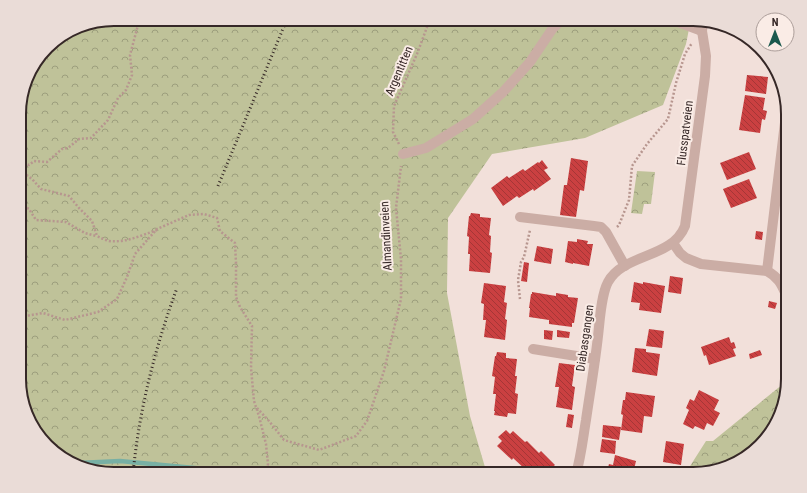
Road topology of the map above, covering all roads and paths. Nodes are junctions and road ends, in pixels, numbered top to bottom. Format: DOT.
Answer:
graph roads {
  1 [pos="138,26"];
  2 [pos="427,26"];
  3 [pos="556,26"];
  4 [pos="703,26"];
  5 [pos="702,27"];
  6 [pos="403,154"];
  7 [pos="781,156"];
  8 [pos="26,164"];
  9 [pos="26,174"];
  10 [pos="26,208"];
  11 [pos="520,217"];
  12 [pos="532,218"];
  13 [pos="157,229"];
  14 [pos="97,236"];
  15 [pos="608,236"];
  16 [pos="673,243"];
  17 [pos="625,266"];
  18 [pos="767,271"];
  19 [pos="781,284"];
  20 [pos="520,299"];
  21 [pos="26,316"];
  22 [pos="533,349"];
  23 [pos="595,359"];
  24 [pos="257,408"];
  25 [pos="267,467"];
  26 [pos="578,467"];
  1 -- 8 [label="path"];
  2 -- 6 [label="path, Argentitten"];
  3 -- 6 [label="street"];
  4 -- 16 [label="street, Flusspatveien"];
  5 -- 15 [label="path"];
  6 -- 24 [label="path, Almandinveien"];
  7 -- 18 [label="street"];
  9 -- 14 [label="path"];
  10 -- 14 [label="path"];
  11 -- 12 [label="street"];
  12 -- 15 [label="street"];
  12 -- 20 [label="path"];
  13 -- 14 [label="path"];
  13 -- 21 [label="path"];
  13 -- 24 [label="path"];
  15 -- 17 [label="street"];
  16 -- 17 [label="street, Diabasgangen"];
  16 -- 18 [label="street"];
  17 -- 23 [label="street, Diabasgangen"];
  18 -- 19 [label="street"];
  22 -- 23 [label="street"];
  23 -- 26 [label="street, Diabasgangen"];
  24 -- 25 [label="path"];
}
